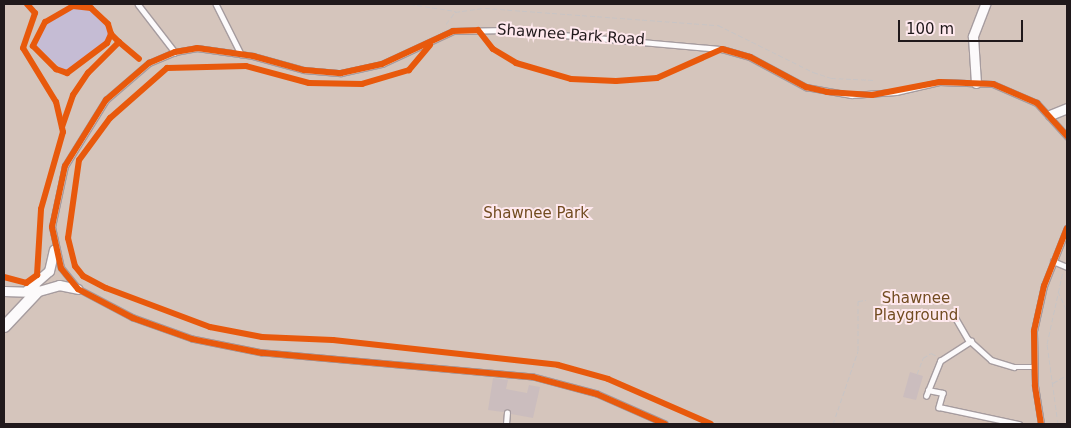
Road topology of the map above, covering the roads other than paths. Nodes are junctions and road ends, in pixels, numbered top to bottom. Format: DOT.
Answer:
graph roads {
  1 [pos="138,4"];
  2 [pos="216,4"];
  3 [pos="985,4"];
  4 [pos="175,52"];
  5 [pos="240,54"];
  6 [pos="976,83"];
  7 [pos="1067,108"];
  8 [pos="1050,114"];
  9 [pos="1067,136"];
  10 [pos="1067,228"];
  11 [pos="54,250"];
  12 [pos="1054,261"];
  13 [pos="1066,267"];
  14 [pos="78,289"];
  15 [pos="4,291"];
  16 [pos="37,291"];
  17 [pos="24,292"];
  18 [pos="954,315"];
  19 [pos="4,326"];
  20 [pos="970,341"];
  21 [pos="1034,368"];
  22 [pos="928,390"];
  23 [pos="926,396"];
  24 [pos="507,413"];
  25 [pos="506,424"];
  26 [pos="665,424"];
  27 [pos="1019,424"];
  28 [pos="1041,424"];
  1 -- 4 [label="lane"];
  2 -- 5 [label="lane"];
  3 -- 6 [label="street"];
  4 -- 5 [label="lane, Shawnee Park Road"];
  4 -- 11 [label="lane, Shawnee Park Road"];
  5 -- 6 [label="lane, Shawnee Park Road"];
  6 -- 8 [label="lane, Shawnee Park Road"];
  7 -- 8 [label="street"];
  8 -- 9 [label="lane, Shawnee Park Road"];
  10 -- 12 [label="lane"];
  11 -- 14 [label="lane, Shawnee Park Road"];
  11 -- 17 [label="street, Shawnee Park Road"];
  12 -- 13 [label="lane"];
  12 -- 21 [label="lane"];
  14 -- 16 [label="street, Shawnee Park Road"];
  14 -- 26 [label="lane, Shawnee Park Road"];
  15 -- 17 [label="street, Shawnee Park Road"];
  16 -- 17 [label="street, Shawnee Park Road"];
  16 -- 19 [label="street"];
  18 -- 20 [label="lane"];
  20 -- 21 [label="lane"];
  20 -- 22 [label="lane"];
  21 -- 28 [label="lane"];
  22 -- 23 [label="lane"];
  22 -- 27 [label="lane"];
  24 -- 25 [label="lane"];
}
